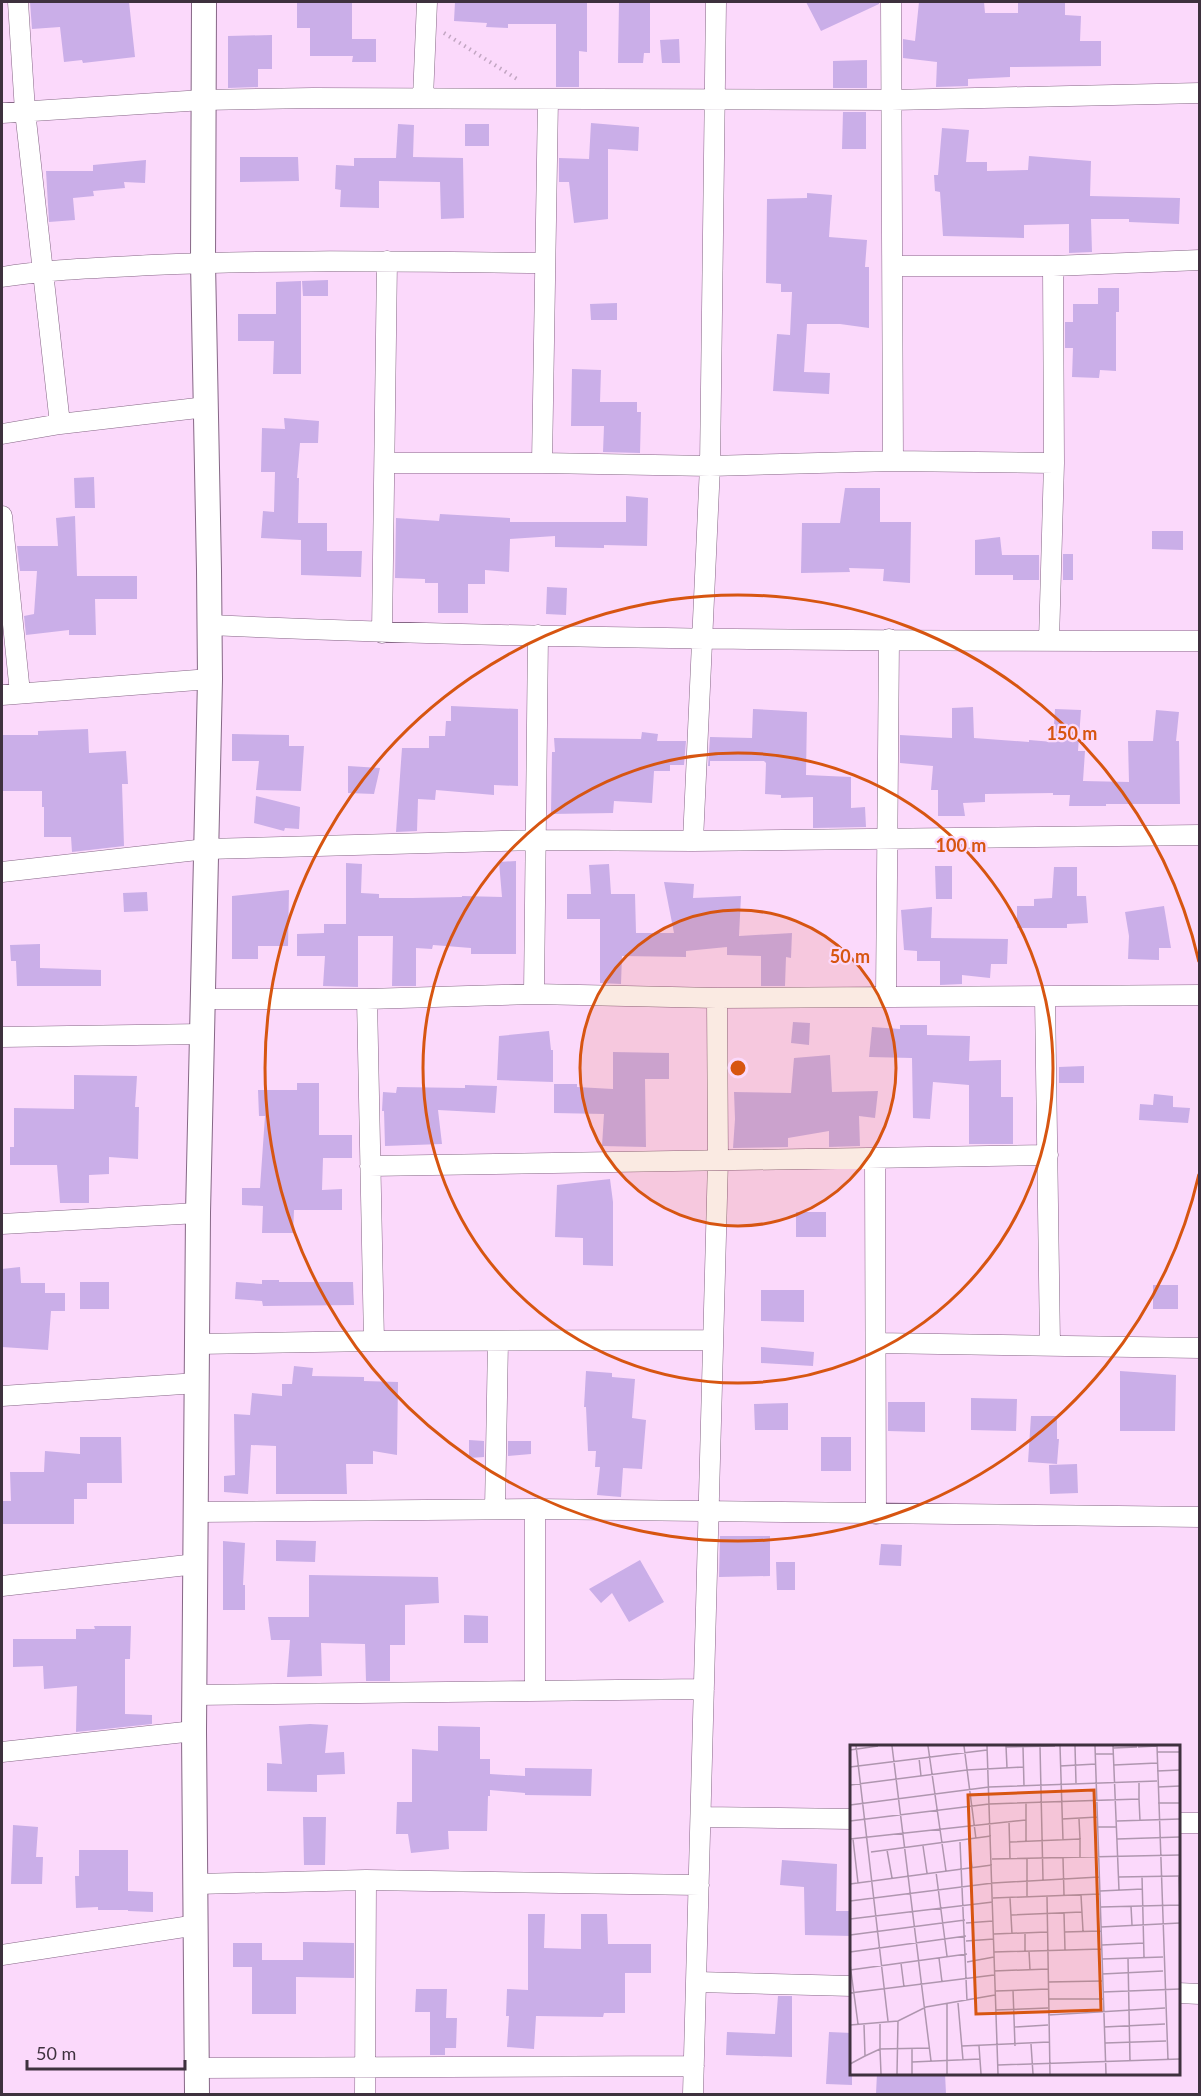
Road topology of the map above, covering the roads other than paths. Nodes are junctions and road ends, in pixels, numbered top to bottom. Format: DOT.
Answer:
graph roads {
  1 [pos="18,2"];
  2 [pos="204,2"];
  3 [pos="427,2"];
  4 [pos="717,2"];
  5 [pos="891,2"];
  6 [pos="1200,93"];
  7 [pos="423,98"];
  8 [pos="548,99"];
  9 [pos="716,99"];
  10 [pos="203,100"];
  11 [pos="891,100"];
  12 [pos="25,111"];
  13 [pos="2,113"];
  14 [pos="1200,260"];
  15 [pos="387,261"];
  16 [pos="203,263"];
  17 [pos="545,263"];
  18 [pos="893,266"];
  19 [pos="1053,266"];
  20 [pos="42,271"];
  21 [pos="2,277"];
  22 [pos="206,407"];
  23 [pos="60,424"];
  24 [pos="2,434"];
  25 [pos="893,461"];
  26 [pos="386,463"];
  27 [pos="542,463"];
  28 [pos="1054,463"];
  29 [pos="710,466"];
  30 [pos="2,516"];
  31 [pos="209,625"];
  32 [pos="382,633"];
  33 [pos="538,635"];
  34 [pos="701,639"];
  35 [pos="889,639"];
  36 [pos="1050,641"];
  37 [pos="1200,641"];
  38 [pos="210,679"];
  39 [pos="11,694"];
  40 [pos="1200,835"];
  41 [pos="888,839"];
  42 [pos="537,840"];
  43 [pos="693,841"];
  44 [pos="206,849"];
  45 [pos="2,872"];
  46 [pos="534,994"];
  47 [pos="1200,995"];
  48 [pos="886,996"];
  49 [pos="1045,997"];
  50 [pos="717,998"];
  51 [pos="202,999"];
  52 [pos="367,999"];
  53 [pos="202,1034"];
  54 [pos="2,1037"];
  55 [pos="1048,1155"];
  56 [pos="875,1158"];
  57 [pos="718,1160"];
  58 [pos="370,1166"];
  59 [pos="198,1213"];
  60 [pos="2,1224"];
  61 [pos="713,1340"];
  62 [pos="374,1341"];
  63 [pos="498,1341"];
  64 [pos="876,1343"];
  65 [pos="198,1344"];
  66 [pos="1050,1345"];
  67 [pos="1200,1348"];
  68 [pos="198,1383"];
  69 [pos="2,1396"];
  70 [pos="495,1509"];
  71 [pos="536,1509"];
  72 [pos="709,1511"];
  73 [pos="196,1512"];
  74 [pos="876,1514"];
  75 [pos="1200,1516"];
  76 [pos="196,1563"];
  77 [pos="2,1586"];
  78 [pos="704,1689"];
  79 [pos="535,1691"];
  80 [pos="195,1695"];
  81 [pos="194,1731"];
  82 [pos="2,1752"];
  83 [pos="701,1817"];
  84 [pos="850,1819"];
  85 [pos="1180,1823"];
  86 [pos="1200,1823"];
  87 [pos="366,1880"];
  88 [pos="195,1884"];
  89 [pos="699,1885"];
  90 [pos="196,1924"];
  91 [pos="2,1955"];
  92 [pos="697,1982"];
  93 [pos="850,1986"];
  94 [pos="1180,1993"];
  95 [pos="1200,1994"];
  96 [pos="694,2066"];
  97 [pos="365,2067"];
  98 [pos="197,2068"];
  99 [pos="197,2094"];
  100 [pos="365,2094"];
  101 [pos="693,2094"];
  1 -- 12 [label="street"];
  2 -- 10 [label="street"];
  3 -- 7 [label="street"];
  4 -- 9 [label="street"];
  5 -- 11 [label="street"];
  6 -- 11 [label="street"];
  7 -- 8 [label="street"];
  7 -- 10 [label="street"];
  8 -- 9 [label="street"];
  8 -- 17 [label="street"];
  9 -- 11 [label="street"];
  9 -- 29 [label="street"];
  10 -- 12 [label="street"];
  10 -- 16 [label="street"];
  11 -- 18 [label="street"];
  12 -- 13 [label="street"];
  12 -- 20 [label="street"];
  14 -- 19 [label="street"];
  15 -- 16 [label="street"];
  15 -- 17 [label="street"];
  15 -- 26 [label="street"];
  16 -- 20 [label="street"];
  16 -- 22 [label="street"];
  17 -- 27 [label="street"];
  18 -- 19 [label="street"];
  18 -- 25 [label="street"];
  19 -- 28 [label="street"];
  20 -- 21 [label="street"];
  20 -- 23 [label="street"];
  22 -- 23 [label="street"];
  22 -- 31 [label="street"];
  23 -- 24 [label="street"];
  25 -- 28 [label="street"];
  25 -- 29 [label="street"];
  26 -- 27 [label="street"];
  26 -- 32 [label="street"];
  27 -- 29 [label="street"];
  28 -- 36 [label="street"];
  29 -- 34 [label="street"];
  30 -- 39 [label="street"];
  31 -- 32 [label="street"];
  31 -- 38 [label="street"];
  32 -- 33 [label="street"];
  33 -- 34 [label="street"];
  33 -- 42 [label="street"];
  34 -- 35 [label="street"];
  34 -- 43 [label="street"];
  35 -- 36 [label="street"];
  35 -- 41 [label="street"];
  36 -- 37 [label="street"];
  38 -- 39 [label="street"];
  38 -- 44 [label="street"];
  40 -- 41 [label="street"];
  41 -- 43 [label="street"];
  41 -- 48 [label="street"];
  42 -- 43 [label="street"];
  42 -- 44 [label="street"];
  42 -- 46 [label="street"];
  44 -- 45 [label="street"];
  44 -- 51 [label="street"];
  46 -- 50 [label="street"];
  46 -- 52 [label="street"];
  47 -- 49 [label="street"];
  48 -- 49 [label="street"];
  48 -- 50 [label="street"];
  49 -- 55 [label="street"];
  50 -- 57 [label="street"];
  51 -- 52 [label="street"];
  51 -- 53 [label="street"];
  52 -- 58 [label="street"];
  53 -- 54 [label="street"];
  53 -- 59 [label="street"];
  55 -- 56 [label="street"];
  55 -- 66 [label="street"];
  56 -- 57 [label="street"];
  56 -- 64 [label="street"];
  57 -- 58 [label="street"];
  57 -- 61 [label="street"];
  58 -- 62 [label="street"];
  59 -- 60 [label="street"];
  59 -- 65 [label="street"];
  61 -- 63 [label="street"];
  61 -- 72 [label="street"];
  62 -- 63 [label="street"];
  62 -- 65 [label="street"];
  63 -- 70 [label="street"];
  64 -- 66 [label="street"];
  64 -- 74 [label="street"];
  65 -- 68 [label="street"];
  66 -- 67 [label="street"];
  68 -- 69 [label="street"];
  68 -- 73 [label="street"];
  70 -- 71 [label="street"];
  70 -- 73 [label="street"];
  71 -- 72 [label="street"];
  71 -- 79 [label="street"];
  72 -- 74 [label="street"];
  72 -- 78 [label="street"];
  73 -- 76 [label="street"];
  74 -- 75 [label="street"];
  76 -- 77 [label="street"];
  76 -- 80 [label="street"];
  78 -- 79 [label="street"];
  78 -- 83 [label="street"];
  79 -- 80 [label="street"];
  80 -- 81 [label="street"];
  81 -- 82 [label="street"];
  81 -- 88 [label="street"];
  83 -- 84 [label="street"];
  83 -- 89 [label="street"];
  85 -- 86 [label="street"];
  87 -- 88 [label="street"];
  87 -- 89 [label="street"];
  87 -- 97 [label="street"];
  88 -- 90 [label="street"];
  89 -- 92 [label="street"];
  90 -- 91 [label="street"];
  90 -- 98 [label="street"];
  92 -- 93 [label="street"];
  92 -- 96 [label="street"];
  94 -- 95 [label="street"];
  96 -- 97 [label="street"];
  96 -- 101 [label="street"];
  97 -- 98 [label="street"];
  97 -- 100 [label="street"];
  98 -- 99 [label="street"];
}
